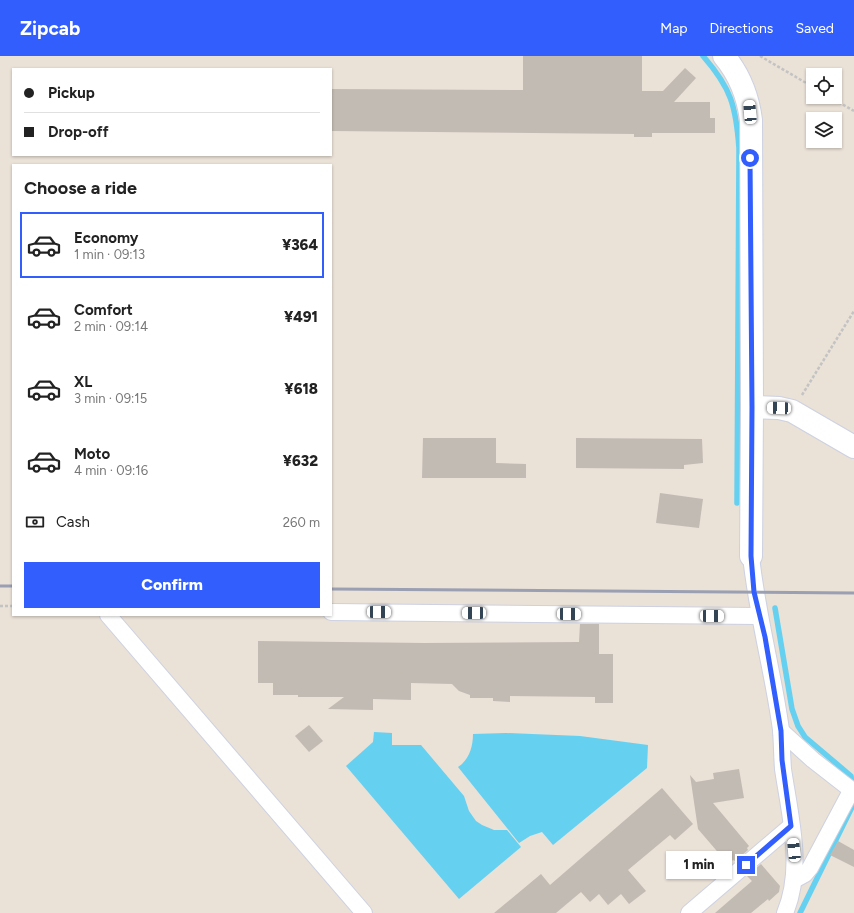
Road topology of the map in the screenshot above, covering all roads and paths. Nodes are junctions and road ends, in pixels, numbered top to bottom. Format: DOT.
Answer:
graph roads {
  1 [pos="724,56"];
  2 [pos="760,56"];
  3 [pos="806,83"];
  4 [pos="842,104"];
  5 [pos="854,111"];
  6 [pos="854,311"];
  7 [pos="752,407"];
  8 [pos="792,411"];
  9 [pos="854,447"];
  10 [pos="751,556"];
  11 [pos="0,606"];
  12 [pos="12,606"];
  13 [pos="332,612"];
  14 [pos="109,616"];
  15 [pos="759,616"];
  16 [pos="781,731"];
  17 [pos="853,792"];
  18 [pos="791,826"];
  19 [pos="794,880"];
  20 [pos="364,913"];
  21 [pos="689,913"];
  22 [pos="784,913"];
  1 -- 7 [label="street"];
  2 -- 3 [label="path"];
  4 -- 5 [label="path"];
  6 -- 8 [label="path"];
  7 -- 8 [label="street"];
  7 -- 10 [label="street"];
  8 -- 9 [label="street"];
  10 -- 15 [label="street"];
  11 -- 12 [label="path"];
  13 -- 15 [label="street"];
  14 -- 20 [label="street"];
  15 -- 16 [label="street"];
  16 -- 17 [label="street"];
  16 -- 18 [label="street"];
  17 -- 19 [label="street"];
  18 -- 19 [label="street"];
  18 -- 21 [label="street"];
  19 -- 22 [label="street"];
}
